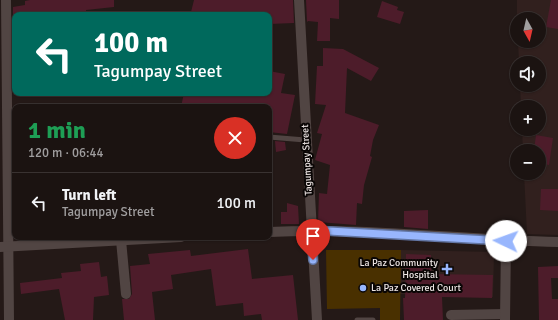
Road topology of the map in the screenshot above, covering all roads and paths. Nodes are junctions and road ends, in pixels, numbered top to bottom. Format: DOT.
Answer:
graph roads {
  1 [pos="299,0"];
  2 [pos="4,5"];
  3 [pos="3,107"];
  4 [pos="272,137"];
  5 [pos="305,140"];
  6 [pos="311,230"];
  7 [pos="272,232"];
  8 [pos="121,240"];
  9 [pos="506,241"];
  10 [pos="558,242"];
  11 [pos="5,247"];
  12 [pos="126,294"];
  13 [pos="451,315"];
  14 [pos="505,317"];
  15 [pos="8,320"];
  16 [pos="317,320"];
  17 [pos="357,320"];
  18 [pos="373,320"];
  1 -- 5 [label="street, Tagumpay Street"];
  2 -- 3 [label="street"];
  3 -- 11 [label="street"];
  4 -- 5 [label="lane"];
  5 -- 6 [label="street, Tagumpay Street"];
  6 -- 7 [label="street"];
  6 -- 9 [label="street"];
  6 -- 16 [label="street, Tagumpay Street"];
  8 -- 11 [label="street"];
  8 -- 12 [label="street"];
  9 -- 10 [label="street"];
  9 -- 14 [label="street"];
  11 -- 15 [label="street"];
  13 -- 14 [label="street"];
  17 -- 18 [label="lane"];
}
